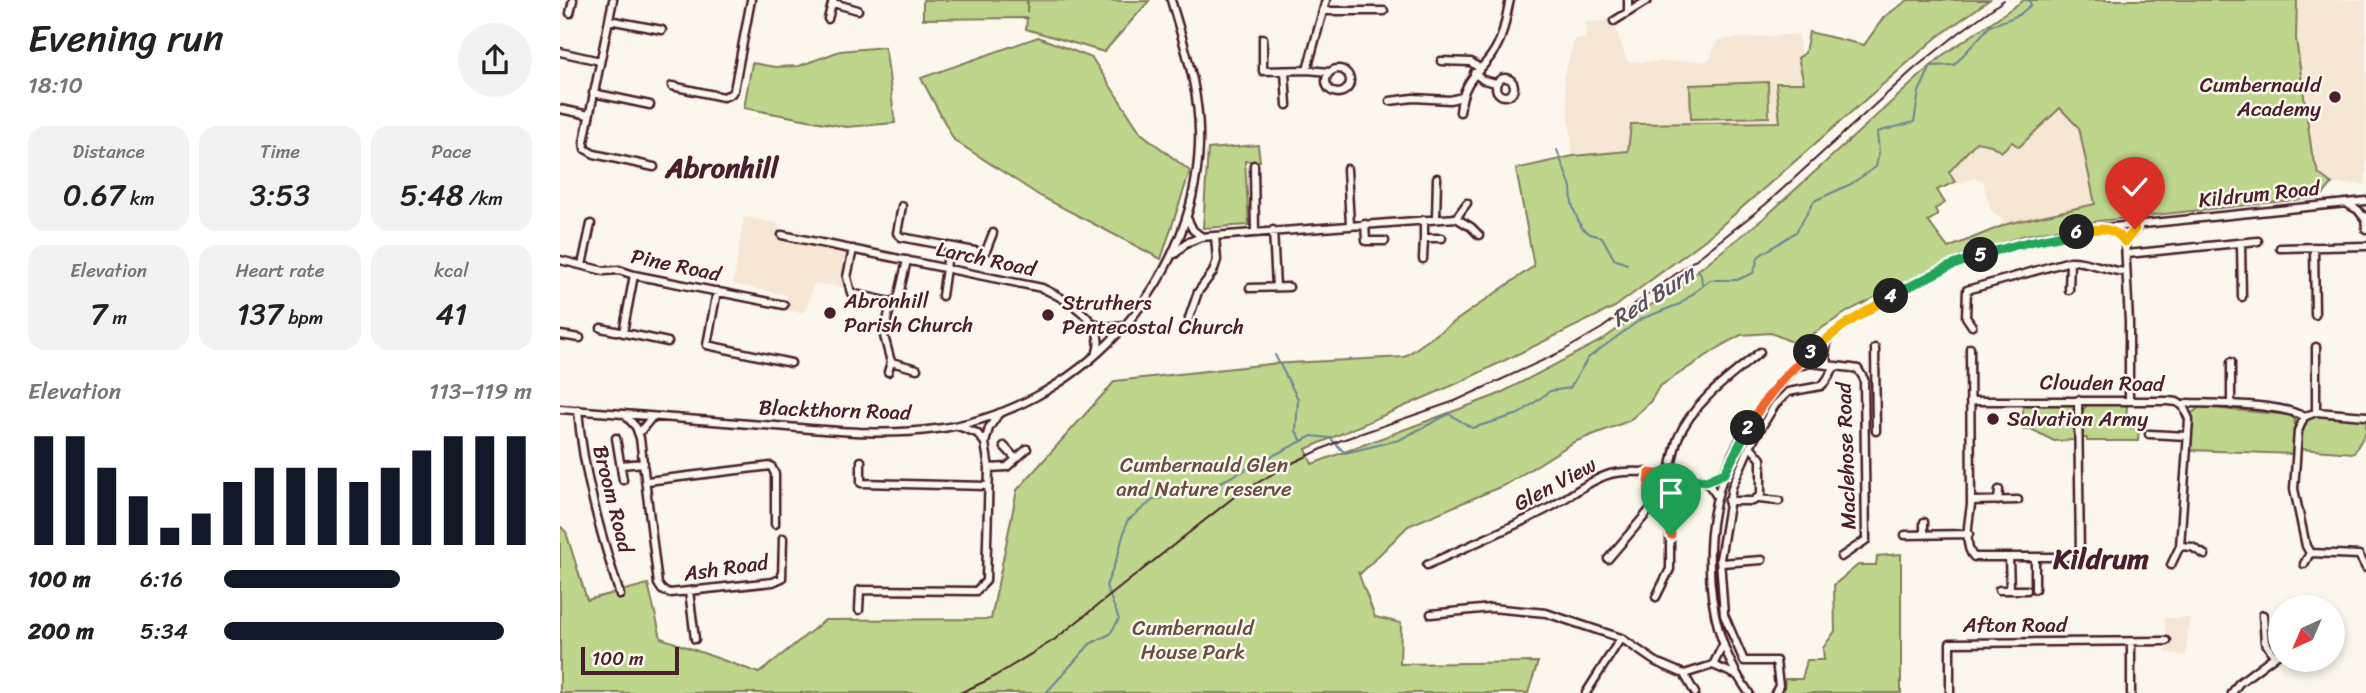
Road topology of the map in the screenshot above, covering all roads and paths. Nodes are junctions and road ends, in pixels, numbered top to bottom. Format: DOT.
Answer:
graph roads {
  1 [pos="573,0"];
  2 [pos="613,0"];
  3 [pos="751,0"];
  4 [pos="1166,0"];
  5 [pos="1171,0"];
  6 [pos="1326,0"];
  7 [pos="1510,0"];
  8 [pos="1628,0"];
  9 [pos="1648,0"];
  10 [pos="833,1"];
  11 [pos="858,10"];
  12 [pos="1323,11"];
  13 [pos="1384,11"];
  14 [pos="1628,12"];
  15 [pos="570,13"];
  16 [pos="1176,15"];
  17 [pos="828,19"];
  18 [pos="609,20"];
  19 [pos="1614,20"];
  20 [pos="662,30"];
  21 [pos="1263,38"];
  22 [pos="560,52"];
  23 [pos="600,61"];
  24 [pos="1441,61"];
  25 [pos="1307,70"];
  26 [pos="1285,71"];
  27 [pos="1477,71"];
  28 [pos="1330,72"];
  29 [pos="1496,83"];
  30 [pos="673,86"];
  31 [pos="593,93"];
  32 [pos="1462,97"];
  33 [pos="1390,101"];
  34 [pos="650,105"];
  35 [pos="1287,105"];
  36 [pos="560,110"];
  37 [pos="1460,112"];
  38 [pos="589,115"];
  39 [pos="1254,165"];
  40 [pos="654,167"];
  41 [pos="1347,169"];
  42 [pos="1437,177"];
  43 [pos="2366,201"];
  44 [pos="1467,203"];
  45 [pos="2340,204"];
  46 [pos="902,206"];
  47 [pos="2366,214"];
  48 [pos="1187,218"];
  49 [pos="1456,218"];
  50 [pos="1436,219"];
  51 [pos="2365,219"];
  52 [pos="1423,220"];
  53 [pos="591,224"];
  54 [pos="1365,224"];
  55 [pos="1350,225"];
  56 [pos="2141,225"];
  57 [pos="2104,228"];
  58 [pos="2366,229"];
  59 [pos="1273,230"];
  60 [pos="1255,232"];
  61 [pos="993,233"];
  62 [pos="782,235"];
  63 [pos="1479,235"];
  64 [pos="1215,236"];
  65 [pos="1202,237"];
  66 [pos="1424,238"];
  67 [pos="1442,238"];
  68 [pos="1385,241"];
  69 [pos="2258,241"];
  70 [pos="2125,242"];
  71 [pos="2241,244"];
  72 [pos="2366,246"];
  73 [pos="949,247"];
  74 [pos="2314,247"];
  75 [pos="2280,248"];
  76 [pos="853,249"];
  77 [pos="2127,254"];
  78 [pos="1170,258"];
  79 [pos="1423,259"];
  80 [pos="560,260"];
  81 [pos="907,260"];
  82 [pos="2070,261"];
  83 [pos="582,265"];
  84 [pos="947,268"];
  85 [pos="2126,272"];
  86 [pos="634,275"];
  87 [pos="1276,287"];
  88 [pos="1289,287"];
  89 [pos="1250,288"];
  90 [pos="2069,290"];
  91 [pos="717,291"];
  92 [pos="942,296"];
  93 [pos="2242,297"];
  94 [pos="891,302"];
  95 [pos="784,305"];
  96 [pos="2315,315"];
  97 [pos="1189,318"];
  98 [pos="1090,321"];
  99 [pos="1125,325"];
  100 [pos="1972,327"];
  101 [pos="601,328"];
  102 [pos="623,333"];
  103 [pos="560,335"];
  104 [pos="1828,337"];
  105 [pos="580,338"];
  106 [pos="668,342"];
  107 [pos="2316,347"];
  108 [pos="1875,348"];
  109 [pos="1970,348"];
  110 [pos="1760,352"];
  111 [pos="1097,354"];
  112 [pos="891,362"];
  113 [pos="2231,362"];
  114 [pos="791,363"];
  115 [pos="1832,365"];
  116 [pos="1795,366"];
  117 [pos="918,369"];
  118 [pos="888,372"];
  119 [pos="1876,398"];
  120 [pos="1864,399"];
  121 [pos="2129,399"];
  122 [pos="2078,400"];
  123 [pos="1970,401"];
  124 [pos="2231,405"];
  125 [pos="2183,406"];
  126 [pos="560,409"];
  127 [pos="578,410"];
  128 [pos="2316,412"];
  129 [pos="999,413"];
  130 [pos="624,415"];
  131 [pos="2366,416"];
  132 [pos="652,417"];
  133 [pos="2304,417"];
  134 [pos="958,425"];
  135 [pos="1876,431"];
  136 [pos="639,433"];
  137 [pos="2149,434"];
  138 [pos="2187,436"];
  139 [pos="616,438"];
  140 [pos="985,443"];
  141 [pos="1004,446"];
  142 [pos="1750,446"];
  143 [pos="1027,449"];
  144 [pos="1016,459"];
  145 [pos="861,461"];
  146 [pos="644,463"];
  147 [pos="621,465"];
  148 [pos="989,468"];
  149 [pos="1650,473"];
  150 [pos="1725,473"];
  151 [pos="1669,475"];
  152 [pos="623,480"];
  153 [pos="647,481"];
  154 [pos="1706,481"];
  155 [pos="987,486"];
  156 [pos="1998,490"];
  157 [pos="1717,496"];
  158 [pos="1759,499"];
  159 [pos="1779,500"];
  160 [pos="2018,500"];
  161 [pos="1728,501"];
  162 [pos="1998,501"];
  163 [pos="1971,503"];
  164 [pos="1653,506"];
  165 [pos="1924,522"];
  166 [pos="775,524"];
  167 [pos="1924,534"];
  168 [pos="1969,534"];
  169 [pos="1906,535"];
  170 [pos="783,538"];
  171 [pos="2180,546"];
  172 [pos="2310,553"];
  173 [pos="2205,555"];
  174 [pos="1841,557"];
  175 [pos="2009,557"];
  176 [pos="2035,557"];
  177 [pos="1608,559"];
  178 [pos="1762,560"];
  179 [pos="1721,562"];
  180 [pos="2304,564"];
  181 [pos="1427,565"];
  182 [pos="2171,565"];
  183 [pos="2366,568"];
  184 [pos="2035,589"];
  185 [pos="1999,590"];
  186 [pos="2010,590"];
  187 [pos="2027,590"];
  188 [pos="690,591"];
  189 [pos="620,595"];
  190 [pos="1656,597"];
  191 [pos="859,610"];
  192 [pos="1431,614"];
  193 [pos="2263,615"];
  194 [pos="1621,638"];
  195 [pos="695,639"];
  196 [pos="2167,641"];
  197 [pos="2131,642"];
  198 [pos="1723,645"];
  199 [pos="2268,645"];
  200 [pos="2268,661"];
  201 [pos="1713,665"];
  202 [pos="1684,674"];
  203 [pos="1737,675"];
  204 [pos="1586,693"];
  205 [pos="1695,693"];
  206 [pos="1749,693"];
  207 [pos="1775,693"];
  208 [pos="1950,693"];
  209 [pos="2131,693"];
  210 [pos="2232,693"];
  1 -- 15 [label="street"];
  2 -- 18 [label="street"];
  3 -- 30 [label="street"];
  4 -- 16 [label="street, Blackthorn Road"];
  5 -- 16 [label="street, Blackthorn Road"];
  6 -- 12 [label="street"];
  7 -- 27 [label="street"];
  8 -- 14 [label="street"];
  9 -- 14 [label="street"];
  10 -- 11 [label="street"];
  10 -- 17 [label="street"];
  12 -- 13 [label="street"];
  12 -- 25 [label="street"];
  14 -- 19 [label="street"];
  16 -- 48 [label="street, Blackthorn Road"];
  18 -- 20 [label="street"];
  18 -- 23 [label="street"];
  21 -- 26 [label="street"];
  22 -- 23 [label="street"];
  23 -- 31 [label="street"];
  24 -- 27 [label="street"];
  25 -- 26 [label="street"];
  25 -- 28 [label="street"];
  26 -- 35 [label="street"];
  27 -- 29 [label="street"];
  27 -- 32 [label="street"];
  31 -- 34 [label="street"];
  31 -- 38 [label="street"];
  32 -- 33 [label="street"];
  32 -- 37 [label="street"];
  36 -- 38 [label="street"];
  38 -- 40 [label="street"];
  39 -- 60 [label="street"];
  41 -- 55 [label="street"];
  42 -- 50 [label="street"];
  43 -- 45 [label="street, Kildrum Road"];
  44 -- 49 [label="street"];
  45 -- 51 [label="street"];
  45 -- 56 [label="street, Kildrum Road"];
  46 -- 73 [label="street"];
  47 -- 51 [label="street"];
  48 -- 65 [label="street"];
  48 -- 78 [label="street, Blackthorn Road"];
  49 -- 50 [label="street"];
  49 -- 63 [label="street"];
  50 -- 52 [label="street"];
  51 -- 58 [label="street"];
  52 -- 54 [label="street"];
  52 -- 66 [label="street"];
  53 -- 83 [label="street"];
  54 -- 55 [label="street"];
  54 -- 68 [label="street"];
  55 -- 59 [label="street"];
  56 -- 57 [label="street, Kildrum Road"];
  56 -- 70 [label="street"];
  57 -- 70 [label="street"];
  57 -- 104 [label="street, Kildrum Road"];
  59 -- 60 [label="street"];
  59 -- 87 [label="street"];
  60 -- 64 [label="street"];
  61 -- 73 [label="street"];
  62 -- 76 [label="street, Larch Road"];
  64 -- 65 [label="street"];
  64 -- 97 [label="street"];
  65 -- 78 [label="street"];
  66 -- 67 [label="street"];
  66 -- 79 [label="street"];
  69 -- 71 [label="street"];
  70 -- 77 [label="street"];
  71 -- 77 [label="street"];
  71 -- 93 [label="street"];
  72 -- 74 [label="street"];
  73 -- 84 [label="street"];
  74 -- 75 [label="street"];
  74 -- 96 [label="street"];
  76 -- 81 [label="street, Larch Road"];
  76 -- 94 [label="street"];
  77 -- 85 [label="street"];
  78 -- 99 [label="street, Blackthorn Road"];
  80 -- 83 [label="street, Pine Road"];
  81 -- 84 [label="street, Larch Road"];
  81 -- 94 [label="street, Larch Road"];
  82 -- 85 [label="street"];
  82 -- 90 [label="street"];
  82 -- 100 [label="street"];
  83 -- 86 [label="street, Pine Road"];
  84 -- 92 [label="street"];
  84 -- 98 [label="street, Larch Road"];
  85 -- 121 [label="street"];
  86 -- 91 [label="street, Pine Road"];
  86 -- 102 [label="street"];
  87 -- 88 [label="street"];
  87 -- 89 [label="street"];
  91 -- 95 [label="street, Pine Road"];
  91 -- 114 [label="street"];
  94 -- 112 [label="street"];
  98 -- 99 [label="street"];
  98 -- 111 [label="street"];
  99 -- 111 [label="street, Blackthorn Road"];
  101 -- 102 [label="street"];
  102 -- 106 [label="street"];
  103 -- 105 [label="street"];
  104 -- 115 [label="street, Maclehose Road"];
  104 -- 116 [label="street, Kildrum Road"];
  107 -- 128 [label="street"];
  108 -- 119 [label="street"];
  109 -- 123 [label="street"];
  110 -- 151 [label="street"];
  111 -- 129 [label="street, Blackthorn Road"];
  112 -- 117 [label="street"];
  112 -- 118 [label="street"];
  113 -- 124 [label="street"];
  115 -- 116 [label="street, Maclehose Road"];
  115 -- 120 [label="street, Maclehose Road"];
  115 -- 142 [label="street"];
  116 -- 150 [label="street, Kildrum Road"];
  119 -- 120 [label="street"];
  119 -- 135 [label="street"];
  120 -- 174 [label="street, Maclehose Road"];
  121 -- 122 [label="street, Clouden Road"];
  121 -- 125 [label="street, Clouden Road"];
  122 -- 123 [label="street, Clouden Road"];
  122 -- 176 [label="street"];
  123 -- 163 [label="street"];
  124 -- 125 [label="street, Clouden Road"];
  124 -- 133 [label="street, Clouden Road"];
  125 -- 138 [label="street"];
  126 -- 127 [label="street, Blackthorn Road"];
  127 -- 130 [label="street, Blackthorn Road"];
  127 -- 189 [label="street, Broom Road"];
  128 -- 131 [label="street"];
  128 -- 133 [label="street"];
  129 -- 134 [label="street, Blackthorn Road"];
  129 -- 140 [label="street"];
  130 -- 132 [label="street, Blackthorn Road"];
  130 -- 136 [label="street"];
  132 -- 134 [label="street, Blackthorn Road"];
  132 -- 136 [label="street"];
  133 -- 172 [label="street"];
  134 -- 140 [label="street"];
  136 -- 146 [label="street, Ash Road"];
  137 -- 138 [label="street"];
  138 -- 171 [label="street"];
  139 -- 147 [label="street"];
  140 -- 148 [label="street"];
  141 -- 144 [label="street"];
  142 -- 158 [label="street"];
  142 -- 161 [label="street"];
  143 -- 144 [label="street"];
  144 -- 148 [label="street"];
  145 -- 155 [label="street"];
  146 -- 147 [label="street"];
  146 -- 153 [label="street, Ash Road"];
  147 -- 152 [label="street"];
  148 -- 155 [label="street"];
  149 -- 151 [label="street, Glen View"];
  149 -- 164 [label="street"];
  149 -- 181 [label="street, Glen View"];
  150 -- 154 [label="street"];
  150 -- 157 [label="street, Kildrum Road"];
  151 -- 154 [label="street, Glen View"];
  153 -- 166 [label="street, Ash Road"];
  153 -- 188 [label="street, Ash Road"];
  154 -- 157 [label="street"];
  155 -- 191 [label="street"];
  156 -- 162 [label="street"];
  157 -- 198 [label="street, Kildrum Road"];
  158 -- 159 [label="street"];
  158 -- 161 [label="street"];
  160 -- 162 [label="street"];
  161 -- 179 [label="street"];
  162 -- 163 [label="street"];
  163 -- 168 [label="street"];
  164 -- 177 [label="street"];
  164 -- 190 [label="street"];
  165 -- 167 [label="street"];
  167 -- 168 [label="street"];
  167 -- 169 [label="street"];
  168 -- 175 [label="street"];
  170 -- 188 [label="street, Ash Road"];
  171 -- 173 [label="street"];
  171 -- 182 [label="street"];
  172 -- 180 [label="street"];
  172 -- 183 [label="street"];
  175 -- 176 [label="street"];
  175 -- 186 [label="street"];
  176 -- 184 [label="street"];
  178 -- 179 [label="street"];
  179 -- 207 [label="street"];
  185 -- 186 [label="street"];
  186 -- 187 [label="street"];
  188 -- 195 [label="street"];
  192 -- 194 [label="street"];
  193 -- 199 [label="street"];
  194 -- 202 [label="street"];
  194 -- 204 [label="street"];
  196 -- 197 [label="street, Afton Road"];
  197 -- 208 [label="street, Afton Road"];
  197 -- 209 [label="street"];
  198 -- 201 [label="street"];
  198 -- 203 [label="street, Kildrum Road"];
  200 -- 210 [label="street"];
  201 -- 202 [label="street"];
  201 -- 203 [label="street"];
  202 -- 205 [label="street"];
  203 -- 206 [label="street, Kildrum Road"];
}
